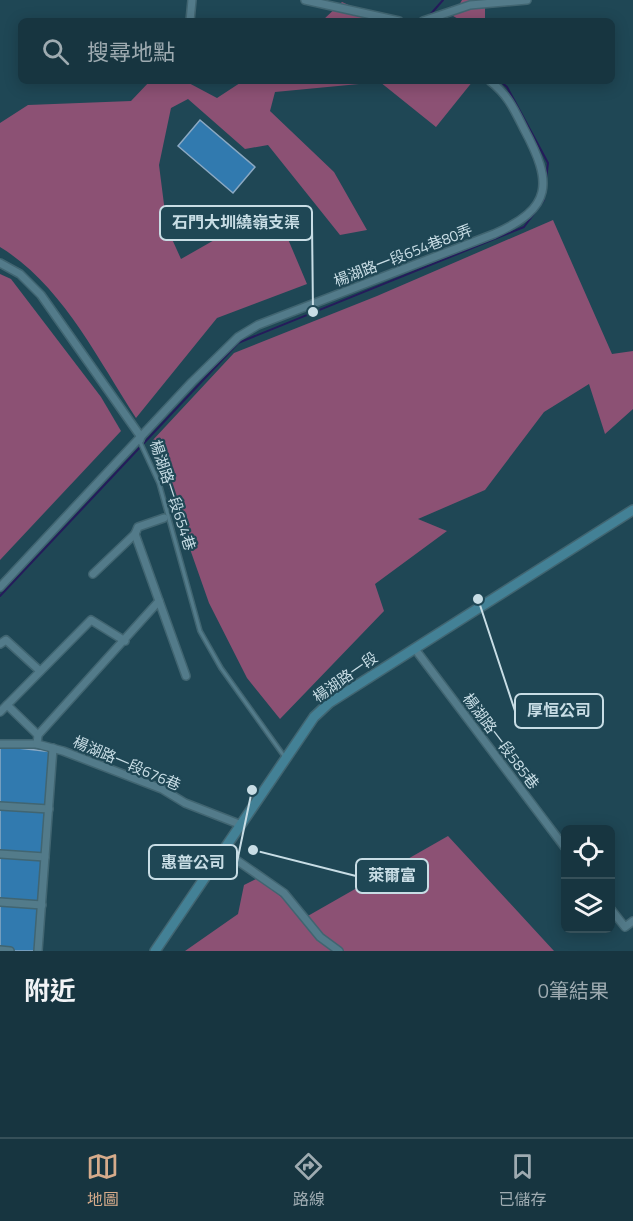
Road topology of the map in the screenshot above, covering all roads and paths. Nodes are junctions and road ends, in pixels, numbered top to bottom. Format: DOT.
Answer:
graph roads {
  1 [pos="192,0"];
  2 [pos="305,0"];
  3 [pos="527,0"];
  4 [pos="190,18"];
  5 [pos="386,18"];
  6 [pos="432,18"];
  7 [pos="494,84"];
  8 [pos="0,263"];
  9 [pos="140,440"];
  10 [pos="633,510"];
  11 [pos="164,518"];
  12 [pos="135,534"];
  13 [pos="93,574"];
  14 [pos="0,586"];
  15 [pos="159,601"];
  16 [pos="125,641"];
  17 [pos="0,644"];
  18 [pos="415,649"];
  19 [pos="40,671"];
  20 [pos="186,676"];
  21 [pos="7,705"];
  22 [pos="0,712"];
  23 [pos="38,735"];
  24 [pos="0,744"];
  25 [pos="37,744"];
  26 [pos="53,748"];
  27 [pos="285,758"];
  28 [pos="0,806"];
  29 [pos="49,809"];
  30 [pos="239,824"];
  31 [pos="561,842"];
  32 [pos="222,850"];
  33 [pos="0,854"];
  34 [pos="45,857"];
  35 [pos="0,902"];
  36 [pos="42,905"];
  37 [pos="615,914"];
  38 [pos="633,921"];
  39 [pos="0,950"];
  40 [pos="10,951"];
  41 [pos="38,951"];
  42 [pos="155,951"];
  43 [pos="339,951"];
  1 -- 4 [label="street"];
  2 -- 5 [label="street"];
  3 -- 6 [label="street"];
  7 -- 9 [label="street, 楊湖路一段654巷80弄"];
  8 -- 9 [label="street, 楊湖路一段654巷"];
  9 -- 14 [label="street, 楊湖路一段654巷80弄"];
  9 -- 27 [label="lane, 楊湖路一段654巷"];
  10 -- 18 [label="street, 楊湖路一段"];
  11 -- 12 [label="street"];
  12 -- 13 [label="street"];
  12 -- 15 [label="street"];
  15 -- 16 [label="street"];
  15 -- 20 [label="street"];
  16 -- 19 [label="street"];
  16 -- 23 [label="street"];
  17 -- 19 [label="street"];
  18 -- 27 [label="street, 楊湖路一段"];
  18 -- 31 [label="street, 楊湖路一段585巷"];
  19 -- 21 [label="street"];
  21 -- 22 [label="street"];
  21 -- 23 [label="street"];
  23 -- 25 [label="street"];
  24 -- 25 [label="street, 楊湖路一段676巷"];
  25 -- 26 [label="street, 楊湖路一段676巷"];
  26 -- 29 [label="street"];
  26 -- 30 [label="street, 楊湖路一段676巷"];
  27 -- 30 [label="street, 楊湖路一段"];
  28 -- 29 [label="street"];
  29 -- 34 [label="street"];
  30 -- 32 [label="street, 楊湖路一段"];
  32 -- 42 [label="street, 楊湖路一段"];
  32 -- 43 [label="street"];
  33 -- 34 [label="street"];
  34 -- 36 [label="street"];
  35 -- 36 [label="street"];
  36 -- 41 [label="street"];
  37 -- 38 [label="street"];
  39 -- 40 [label="street"];
}
